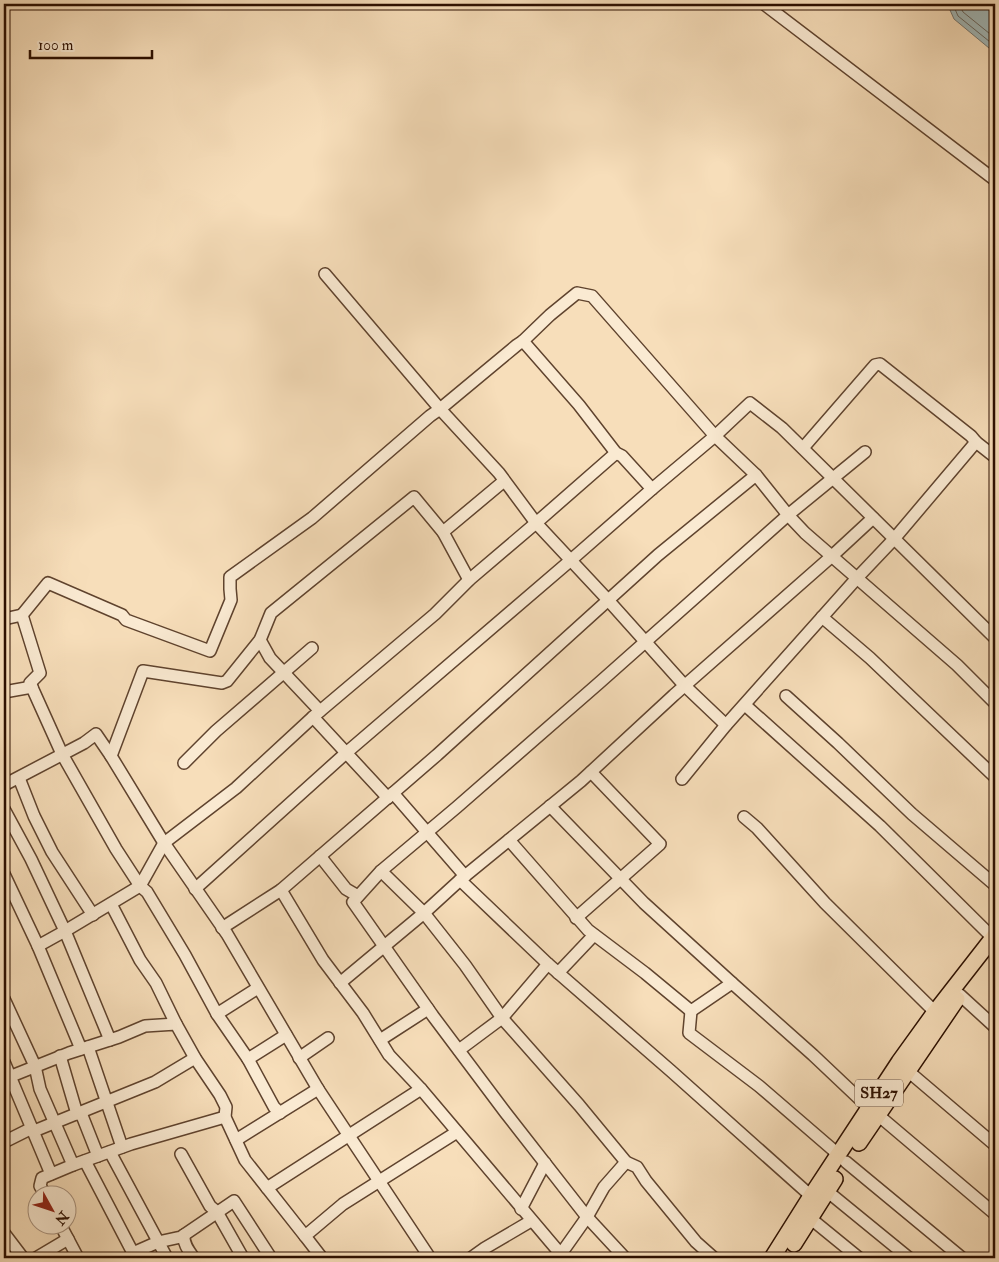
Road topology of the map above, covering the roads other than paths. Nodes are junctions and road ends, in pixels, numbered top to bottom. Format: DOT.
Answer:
graph roads {
  1 [pos="764,4"];
  2 [pos="995,180"];
  3 [pos="325,274"];
  4 [pos="523,341"];
  5 [pos="440,409"];
  6 [pos="715,436"];
  7 [pos="976,442"];
  8 [pos="803,448"];
  9 [pos="865,452"];
  10 [pos="616,453"];
  11 [pos="995,457"];
  12 [pos="756,475"];
  13 [pos="833,478"];
  14 [pos="504,481"];
  15 [pos="652,489"];
  16 [pos="788,515"];
  17 [pos="873,518"];
  18 [pos="536,523"];
  19 [pos="443,532"];
  20 [pos="894,539"];
  21 [pos="832,556"];
  22 [pos="571,560"];
  23 [pos="857,578"];
  24 [pos="469,580"];
  25 [pos="608,600"];
  26 [pos="22,615"];
  27 [pos="822,617"];
  28 [pos="4,619"];
  29 [pos="995,638"];
  30 [pos="260,640"];
  31 [pos="645,642"];
  32 [pos="312,648"];
  33 [pos="284,672"];
  34 [pos="684,686"];
  35 [pos="32,687"];
  36 [pos="4,692"];
  37 [pos="786,696"];
  38 [pos="995,703"];
  39 [pos="745,705"];
  40 [pos="316,714"];
  41 [pos="726,725"];
  42 [pos="346,753"];
  43 [pos="62,754"];
  44 [pos="111,756"];
  45 [pos="184,763"];
  46 [pos="591,772"];
  47 [pos="995,777"];
  48 [pos="19,778"];
  49 [pos="682,778"];
  50 [pos="5,781"];
  51 [pos="391,795"];
  52 [pos="550,806"];
  53 [pos="4,810"];
  54 [pos="744,817"];
  55 [pos="427,832"];
  56 [pos="509,840"];
  57 [pos="164,843"];
  58 [pos="320,856"];
  59 [pos="381,871"];
  60 [pos="4,874"];
  61 [pos="463,878"];
  62 [pos="620,878"];
  63 [pos="995,885"];
  64 [pos="140,886"];
  65 [pos="195,890"];
  66 [pos="281,890"];
  67 [pos="358,896"];
  68 [pos="111,904"];
  69 [pos="424,913"];
  70 [pos="93,914"];
  71 [pos="576,918"];
  72 [pos="222,928"];
  73 [pos="66,932"];
  74 [pos="594,935"];
  75 [pos="994,942"];
  76 [pos="38,946"];
  77 [pos="384,946"];
  78 [pos="548,964"];
  79 [pos="558,974"];
  80 [pos="340,983"];
  81 [pos="732,983"];
  82 [pos="258,988"];
  83 [pos="960,995"];
  84 [pos="4,999"];
  85 [pos="428,1009"];
  86 [pos="691,1011"];
  87 [pos="935,1012"];
  88 [pos="217,1014"];
  89 [pos="502,1018"];
  90 [pos="176,1024"];
  91 [pos="995,1026"];
  92 [pos="286,1035"];
  93 [pos="328,1038"];
  94 [pos="110,1040"];
  95 [pos="380,1040"];
  96 [pos="85,1048"];
  97 [pos="459,1050"];
  98 [pos="60,1056"];
  99 [pos="195,1058"];
  100 [pos="299,1058"];
  101 [pos="248,1059"];
  102 [pos="4,1062"];
  103 [pos="35,1066"];
  104 [pos="908,1071"];
  105 [pos="7,1078"];
  106 [pos="318,1089"];
  107 [pos="422,1090"];
  108 [pos="107,1102"];
  109 [pos="874,1111"];
  110 [pos="280,1113"];
  111 [pos="79,1114"];
  112 [pos="225,1117"];
  113 [pos="55,1123"];
  114 [pos="33,1130"];
  115 [pos="457,1132"];
  116 [pos="349,1137"];
  117 [pos="236,1140"];
  118 [pos="4,1142"];
  119 [pos="995,1146"];
  120 [pos="122,1147"];
  121 [pos="110,1152"];
  122 [pos="181,1154"];
  123 [pos="98,1156"];
  124 [pos="843,1158"];
  125 [pos="85,1161"];
  126 [pos="626,1162"];
  127 [pos="545,1163"];
  128 [pos="73,1165"];
  129 [pos="51,1174"];
  130 [pos="378,1181"];
  131 [pos="40,1184"];
  132 [pos="267,1188"];
  133 [pos="827,1191"];
  134 [pos="811,1196"];
  135 [pos="521,1209"];
  136 [pos="217,1212"];
  137 [pos="995,1214"];
  138 [pos="586,1217"];
  139 [pos="810,1218"];
  140 [pos="4,1220"];
  141 [pos="531,1221"];
  142 [pos="4,1233"];
  143 [pos="65,1234"];
  144 [pos="184,1235"];
  145 [pos="305,1236"];
  146 [pos="68,1239"];
  147 [pos="158,1242"];
  148 [pos="128,1256"];
  149 [pos="239,1257"];
  150 [pos="560,1257"];
  151 [pos="23,1258"];
  152 [pos="36,1258"];
  153 [pos="78,1258"];
  154 [pos="168,1258"];
  155 [pos="194,1258"];
  156 [pos="271,1258"];
  157 [pos="322,1258"];
  158 [pos="430,1258"];
  159 [pos="470,1258"];
  160 [pos="624,1258"];
  161 [pos="714,1258"];
  162 [pos="772,1258"];
  163 [pos="784,1258"];
  164 [pos="859,1258"];
  165 [pos="909,1258"];
  166 [pos="962,1258"];
  1 -- 2 [label="street"];
  3 -- 5 [label="street"];
  4 -- 5 [label="street"];
  4 -- 6 [label="street"];
  4 -- 10 [label="street"];
  5 -- 14 [label="street"];
  5 -- 26 [label="street"];
  6 -- 8 [label="street"];
  6 -- 12 [label="street"];
  6 -- 15 [label="street"];
  7 -- 8 [label="street"];
  7 -- 11 [label="street"];
  7 -- 20 [label="street"];
  8 -- 13 [label="street"];
  9 -- 13 [label="street"];
  10 -- 15 [label="street"];
  10 -- 18 [label="street"];
  12 -- 16 [label="street"];
  12 -- 25 [label="street"];
  13 -- 16 [label="street"];
  13 -- 17 [label="street"];
  14 -- 18 [label="street"];
  14 -- 19 [label="street"];
  15 -- 22 [label="street"];
  16 -- 21 [label="street"];
  16 -- 31 [label="street"];
  17 -- 20 [label="street"];
  17 -- 21 [label="street"];
  18 -- 22 [label="street"];
  18 -- 24 [label="street"];
  19 -- 24 [label="street"];
  19 -- 30 [label="street"];
  20 -- 23 [label="street"];
  20 -- 29 [label="street"];
  21 -- 23 [label="street"];
  21 -- 34 [label="street"];
  22 -- 25 [label="street"];
  22 -- 42 [label="street"];
  23 -- 27 [label="street"];
  23 -- 38 [label="street"];
  24 -- 40 [label="street"];
  25 -- 31 [label="street"];
  25 -- 51 [label="street"];
  26 -- 28 [label="street"];
  26 -- 35 [label="street"];
  27 -- 39 [label="street"];
  27 -- 47 [label="street"];
  30 -- 33 [label="street"];
  30 -- 44 [label="street"];
  31 -- 34 [label="street"];
  31 -- 55 [label="street"];
  32 -- 33 [label="street"];
  33 -- 40 [label="street"];
  33 -- 45 [label="street"];
  34 -- 41 [label="street"];
  34 -- 46 [label="street"];
  35 -- 36 [label="street"];
  35 -- 43 [label="street"];
  37 -- 63 [label="street"];
  39 -- 41 [label="street"];
  39 -- 75 [label="street"];
  40 -- 42 [label="street"];
  40 -- 57 [label="street"];
  41 -- 49 [label="street"];
  42 -- 51 [label="street"];
  42 -- 65 [label="street"];
  43 -- 44 [label="street"];
  43 -- 48 [label="street"];
  43 -- 64 [label="street"];
  44 -- 57 [label="street"];
  46 -- 52 [label="street"];
  46 -- 62 [label="street"];
  48 -- 50 [label="street"];
  48 -- 70 [label="street"];
  51 -- 55 [label="street"];
  51 -- 58 [label="street"];
  52 -- 56 [label="street"];
  52 -- 62 [label="street"];
  53 -- 73 [label="street"];
  54 -- 87 [label="street"];
  55 -- 59 [label="street"];
  55 -- 61 [label="street"];
  56 -- 61 [label="street"];
  56 -- 71 [label="street"];
  57 -- 64 [label="street"];
  57 -- 65 [label="street"];
  58 -- 66 [label="street"];
  58 -- 67 [label="street"];
  59 -- 67 [label="street"];
  59 -- 69 [label="street"];
  60 -- 76 [label="street"];
  61 -- 69 [label="street"];
  61 -- 78 [label="street"];
  62 -- 71 [label="street"];
  62 -- 81 [label="street"];
  64 -- 68 [label="street"];
  64 -- 88 [label="street"];
  65 -- 72 [label="street"];
  66 -- 72 [label="street"];
  66 -- 80 [label="street"];
  67 -- 77 [label="street"];
  68 -- 70 [label="street"];
  68 -- 90 [label="street"];
  69 -- 77 [label="street"];
  69 -- 89 [label="street"];
  70 -- 73 [label="street"];
  71 -- 74 [label="street"];
  72 -- 82 [label="street"];
  73 -- 76 [label="street"];
  73 -- 94 [label="street"];
  74 -- 79 [label="street"];
  74 -- 86 [label="street"];
  75 -- 83 [label="main road, SH27"];
  75 -- 87 [label="main road, SH27"];
  76 -- 96 [label="street"];
  77 -- 80 [label="street"];
  77 -- 85 [label="street"];
  78 -- 79 [label="street"];
  78 -- 89 [label="street"];
  79 -- 134 [label="street"];
  80 -- 95 [label="street"];
  81 -- 86 [label="street"];
  81 -- 109 [label="street"];
  82 -- 88 [label="street"];
  82 -- 92 [label="street"];
  83 -- 91 [label="street"];
  83 -- 104 [label="main road, SH27"];
  84 -- 103 [label="street"];
  85 -- 95 [label="street"];
  85 -- 97 [label="street"];
  86 -- 124 [label="street"];
  87 -- 109 [label="main road, SH27"];
  88 -- 101 [label="street"];
  89 -- 97 [label="street"];
  89 -- 126 [label="street"];
  90 -- 94 [label="street"];
  90 -- 99 [label="street"];
  92 -- 100 [label="street"];
  92 -- 101 [label="street"];
  93 -- 100 [label="street"];
  94 -- 96 [label="street"];
  95 -- 107 [label="street"];
  96 -- 98 [label="street"];
  96 -- 108 [label="street"];
  97 -- 127 [label="street"];
  98 -- 103 [label="street"];
  98 -- 111 [label="street"];
  99 -- 108 [label="street"];
  99 -- 112 [label="street"];
  100 -- 106 [label="street"];
  101 -- 110 [label="street"];
  102 -- 105 [label="street"];
  103 -- 105 [label="street"];
  103 -- 113 [label="street"];
  104 -- 109 [label="main road, SH27"];
  104 -- 119 [label="street"];
  105 -- 114 [label="street"];
  106 -- 110 [label="street"];
  106 -- 116 [label="street"];
  107 -- 115 [label="street"];
  107 -- 116 [label="street"];
  108 -- 111 [label="street"];
  108 -- 120 [label="street"];
  109 -- 124 [label="main road, SH27"];
  109 -- 137 [label="street"];
  110 -- 117 [label="street"];
  111 -- 113 [label="street"];
  111 -- 123 [label="street"];
  112 -- 117 [label="street"];
  112 -- 120 [label="street"];
  113 -- 114 [label="street"];
  113 -- 128 [label="street"];
  114 -- 118 [label="street"];
  114 -- 129 [label="street"];
  115 -- 130 [label="street"];
  115 -- 135 [label="street"];
  116 -- 130 [label="street"];
  116 -- 132 [label="street"];
  117 -- 132 [label="street"];
  120 -- 121 [label="street"];
  121 -- 123 [label="street"];
  121 -- 147 [label="street"];
  122 -- 136 [label="street"];
  123 -- 125 [label="street"];
  124 -- 133 [label="main road, SH27"];
  124 -- 134 [label="main road, SH27"];
  124 -- 166 [label="street"];
  125 -- 128 [label="street"];
  125 -- 148 [label="street"];
  126 -- 138 [label="street"];
  126 -- 161 [label="street"];
  127 -- 135 [label="street"];
  127 -- 138 [label="street"];
  128 -- 129 [label="street"];
  129 -- 131 [label="street"];
  130 -- 145 [label="street"];
  130 -- 158 [label="street"];
  132 -- 145 [label="street"];
  133 -- 139 [label="main road, SH27"];
  133 -- 165 [label="street"];
  134 -- 162 [label="main road, SH27"];
  135 -- 141 [label="street"];
  136 -- 144 [label="street"];
  136 -- 149 [label="street"];
  136 -- 156 [label="street"];
  138 -- 150 [label="street"];
  138 -- 160 [label="street"];
  139 -- 163 [label="main road, SH27"];
  139 -- 164 [label="street"];
  140 -- 142 [label="street"];
  141 -- 150 [label="street"];
  141 -- 159 [label="street"];
  142 -- 151 [label="street"];
  143 -- 146 [label="street"];
  144 -- 147 [label="street"];
  144 -- 155 [label="street"];
  145 -- 157 [label="street"];
  146 -- 152 [label="street"];
  146 -- 153 [label="street"];
  147 -- 148 [label="street"];
  147 -- 154 [label="street"];
}
